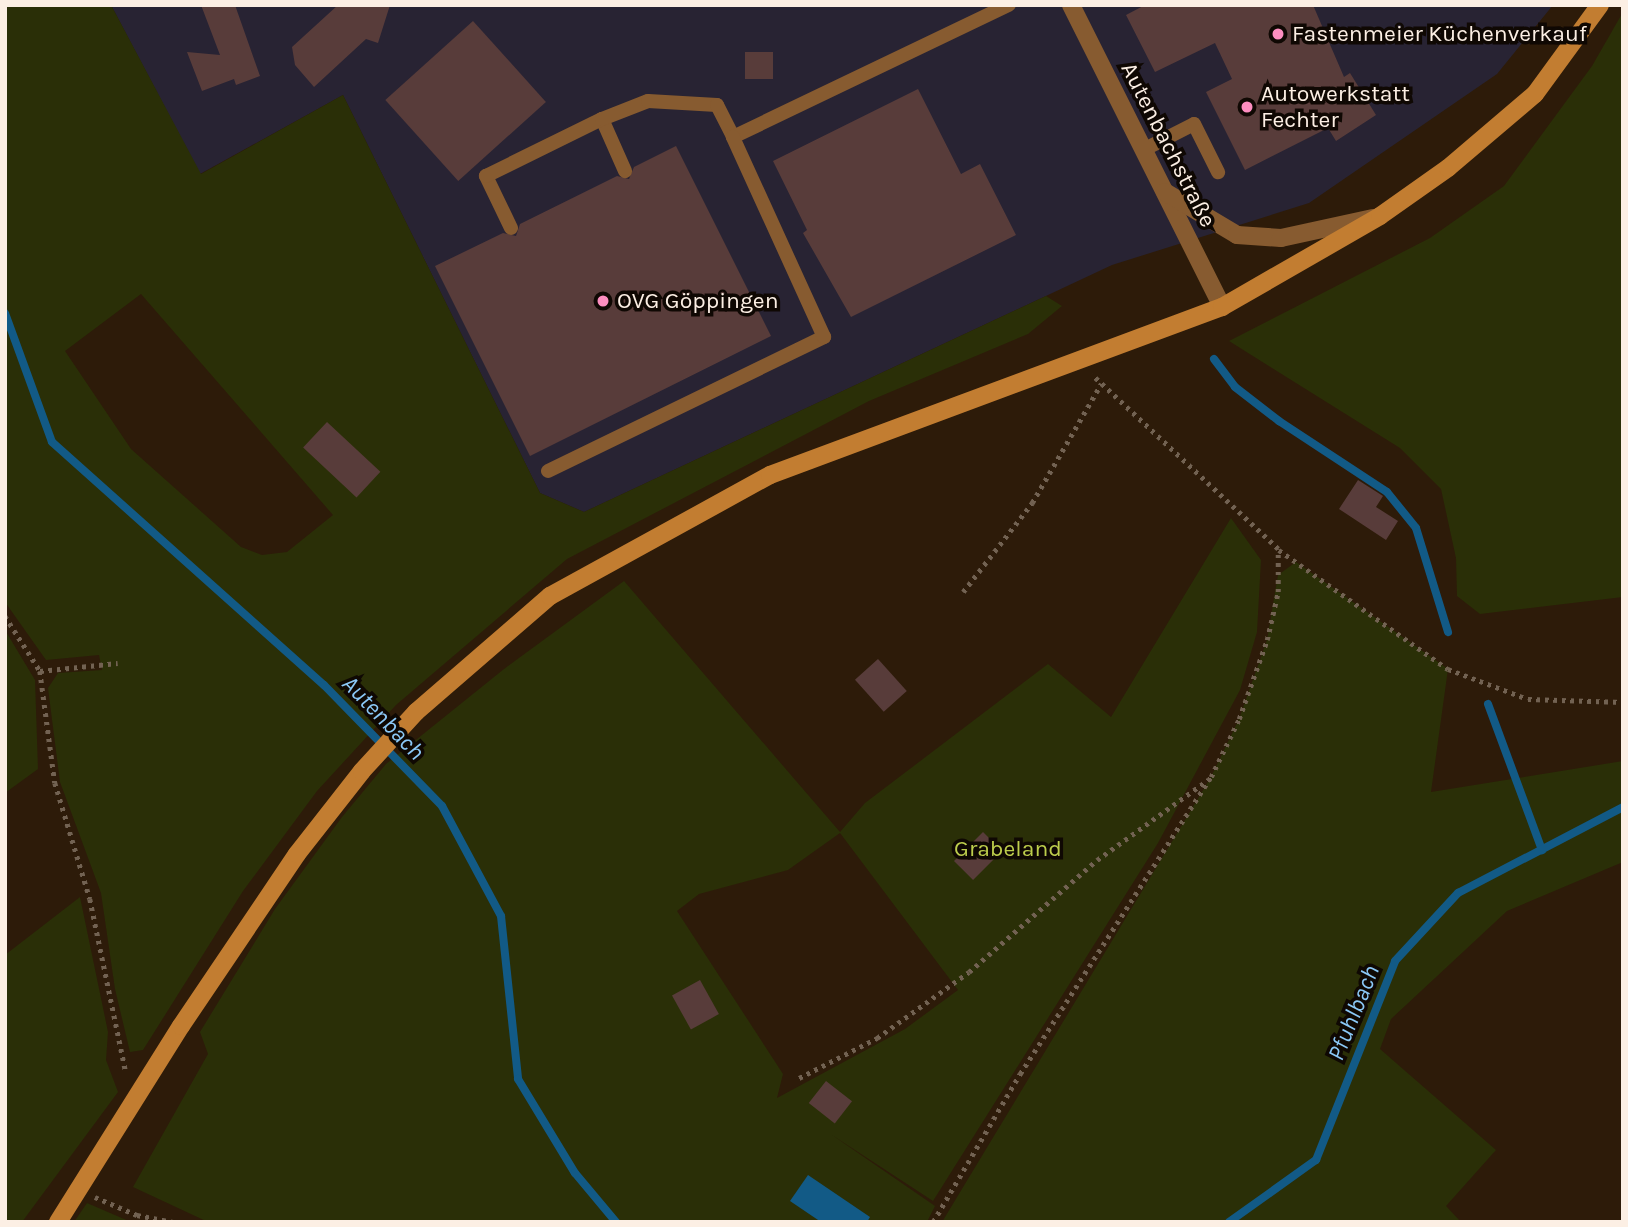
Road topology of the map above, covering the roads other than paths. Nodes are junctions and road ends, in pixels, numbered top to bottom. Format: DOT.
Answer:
graph roads {
  1 [pos="1009,5"];
  2 [pos="1071,5"];
  3 [pos="1600,5"];
  4 [pos="602,119"];
  5 [pos="733,137"];
  6 [pos="1143,150"];
  7 [pos="625,171"];
  8 [pos="1218,172"];
  9 [pos="1165,192"];
  10 [pos="1380,216"];
  11 [pos="511,228"];
  12 [pos="1222,307"];
  13 [pos="548,471"];
  14 [pos="58,1222"];
  1 -- 5 [label="lane"];
  2 -- 6 [label="street, Autenbachstraße"];
  3 -- 10 [label="street"];
  4 -- 5 [label="lane"];
  4 -- 7 [label="lane"];
  4 -- 11 [label="lane"];
  5 -- 13 [label="lane"];
  6 -- 8 [label="lane"];
  6 -- 9 [label="street, Autenbachstraße"];
  9 -- 10 [label="street"];
  9 -- 12 [label="street, Autenbachstraße"];
  10 -- 12 [label="street"];
  12 -- 14 [label="street"];
}
